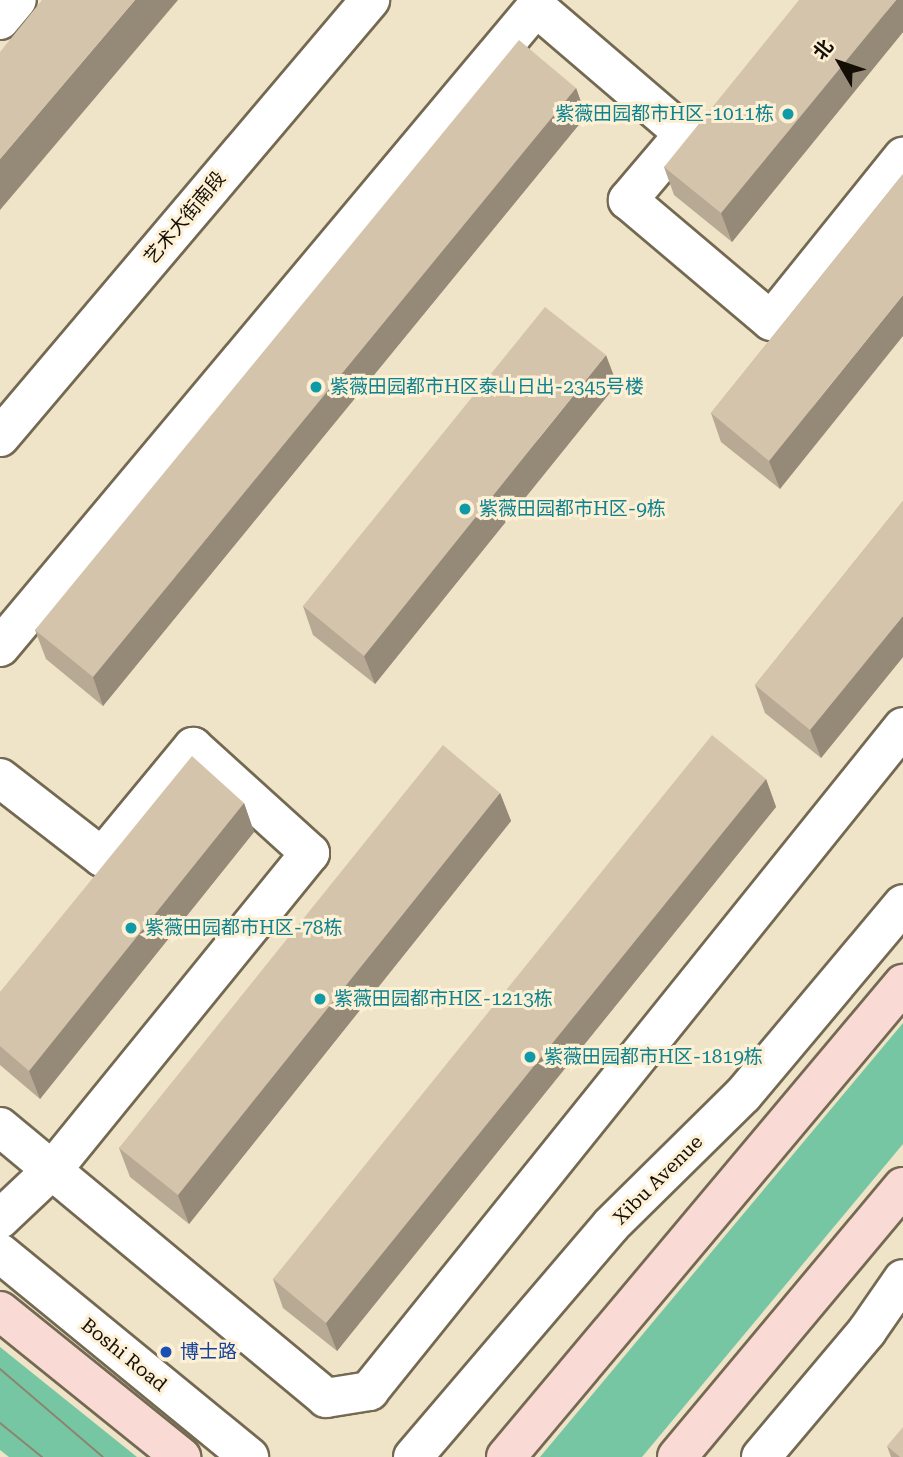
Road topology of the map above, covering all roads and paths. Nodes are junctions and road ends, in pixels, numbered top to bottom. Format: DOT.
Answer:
graph roads {
  1 [pos="17,0"];
  2 [pos="370,0"];
  3 [pos="0,20"];
  4 [pos="903,157"];
  5 [pos="0,437"];
  6 [pos="0,647"];
  7 [pos="903,727"];
  8 [pos="0,778"];
  9 [pos="903,904"];
  10 [pos="903,984"];
  11 [pos="0,1127"];
  12 [pos="52,1169"];
  13 [pos="903,1187"];
  14 [pos="0,1219"];
  15 [pos="0,1253"];
  16 [pos="903,1279"];
  17 [pos="0,1311"];
  18 [pos="181,1457"];
  19 [pos="249,1457"];
  20 [pos="413,1457"];
  21 [pos="506,1457"];
  22 [pos="677,1457"];
  23 [pos="761,1457"];
  1 -- 3 [label="street"];
  2 -- 5 [label="street, 艺术大街南段"];
  4 -- 6 [label="street"];
  7 -- 12 [label="street"];
  8 -- 12 [label="street"];
  9 -- 20 [label="street, Xibu Avenue"];
  10 -- 21 [label="main road"];
  11 -- 12 [label="street"];
  12 -- 14 [label="street"];
  13 -- 22 [label="main road"];
  15 -- 19 [label="street, Boshi Road"];
  16 -- 23 [label="street"];
  17 -- 18 [label="main road"];
}
